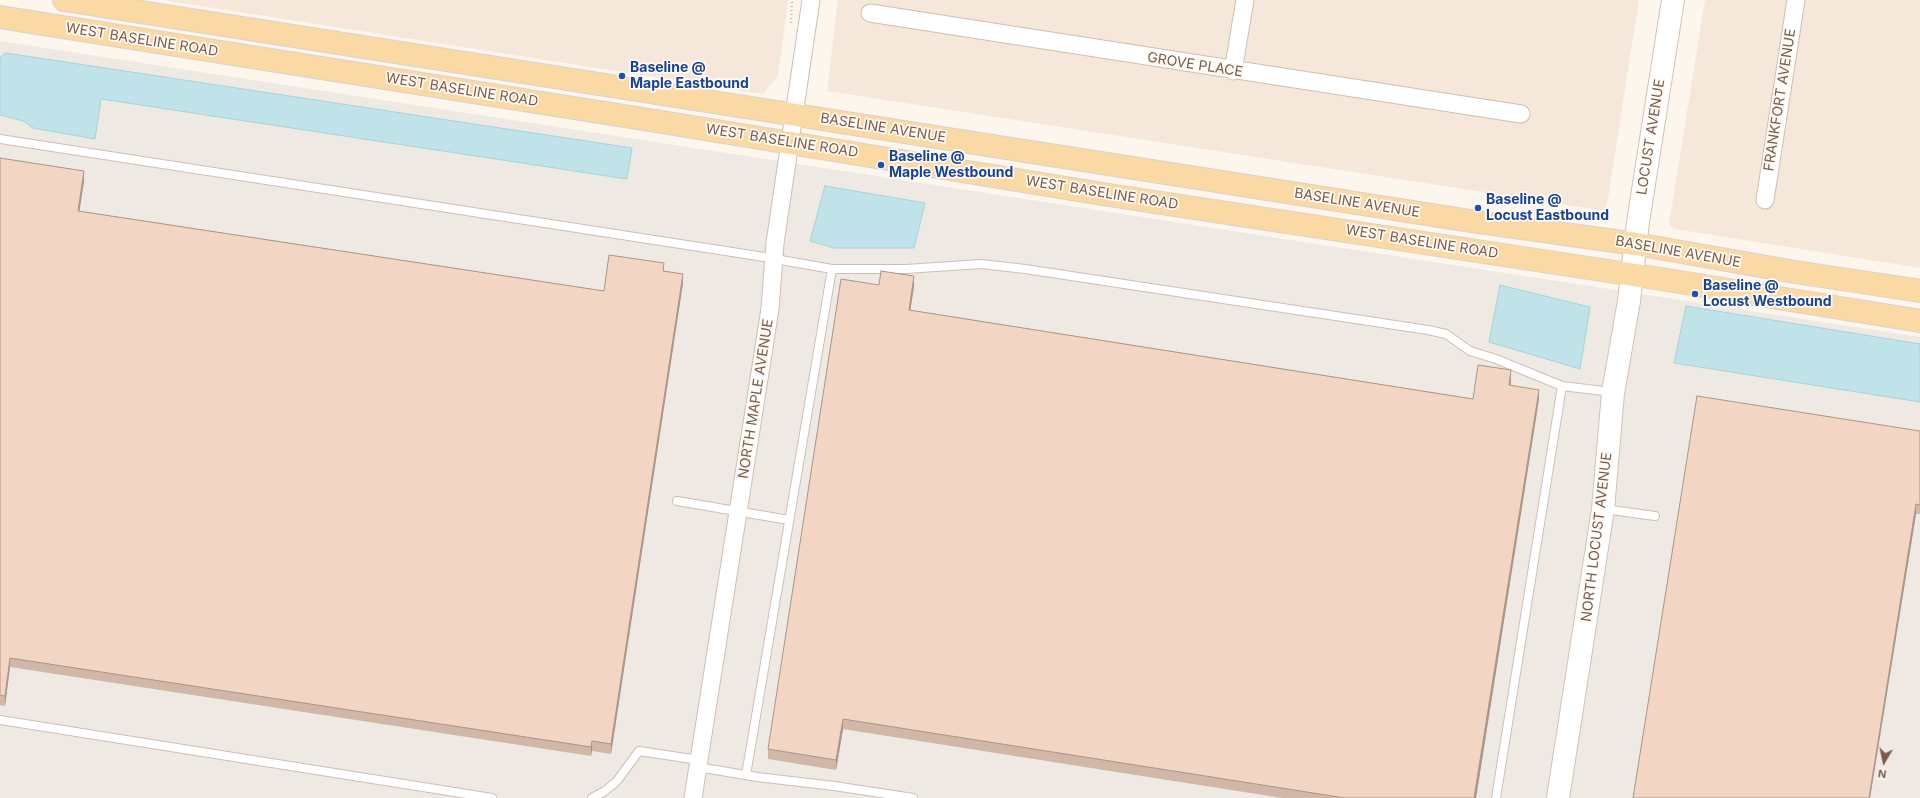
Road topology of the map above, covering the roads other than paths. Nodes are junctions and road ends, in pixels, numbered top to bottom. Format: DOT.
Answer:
graph roads {
  1 [pos="64,0"];
  2 [pos="811,0"];
  3 [pos="1245,0"];
  4 [pos="1673,0"];
  5 [pos="1796,0"];
  6 [pos="870,13"];
  7 [pos="0,18"];
  8 [pos="1233,71"];
  9 [pos="795,114"];
  10 [pos="1521,114"];
  11 [pos="0,139"];
  12 [pos="791,143"];
  13 [pos="1765,200"];
  14 [pos="1636,244"];
  15 [pos="773,259"];
  16 [pos="832,269"];
  17 [pos="1632,275"];
  18 [pos="1920,291"];
  19 [pos="1920,321"];
  20 [pos="1562,386"];
  21 [pos="1613,393"];
  22 [pos="677,501"];
  23 [pos="1603,509"];
  24 [pos="738,511"];
  25 [pos="1655,516"];
  26 [pos="789,520"];
  27 [pos="0,720"];
  28 [pos="698,763"];
  29 [pos="746,775"];
  30 [pos="492,798"];
  31 [pos="592,798"];
  32 [pos="693,798"];
  33 [pos="913,798"];
  34 [pos="1496,798"];
  35 [pos="1558,798"];
  1 -- 9 [label="main road, WEST BASELINE ROAD"];
  2 -- 9 [label="street, NORTH MAPLE AVENUE"];
  3 -- 8 [label="street"];
  4 -- 14 [label="street, LOCUST AVENUE"];
  5 -- 13 [label="street, FRANKFORT AVENUE"];
  6 -- 8 [label="street, GROVE PLACE"];
  7 -- 12 [label="main road, WEST BASELINE ROAD"];
  8 -- 10 [label="street, GROVE PLACE"];
  9 -- 12 [label="street, NORTH MAPLE AVENUE"];
  9 -- 14 [label="main road, BASELINE AVENUE"];
  11 -- 15 [label="lane"];
  12 -- 15 [label="street, NORTH MAPLE AVENUE"];
  12 -- 17 [label="main road, WEST BASELINE ROAD"];
  14 -- 17 [label="street, LOCUST AVENUE"];
  14 -- 18 [label="main road, BASELINE AVENUE"];
  15 -- 16 [label="lane"];
  15 -- 24 [label="street, NORTH MAPLE AVENUE"];
  16 -- 20 [label="lane"];
  16 -- 26 [label="lane"];
  17 -- 19 [label="main road, WEST BASELINE ROAD"];
  17 -- 21 [label="street, NORTH LOCUST AVENUE"];
  20 -- 21 [label="lane"];
  20 -- 34 [label="lane"];
  21 -- 23 [label="street, NORTH LOCUST AVENUE"];
  22 -- 24 [label="lane"];
  23 -- 25 [label="lane"];
  23 -- 35 [label="street, NORTH LOCUST AVENUE"];
  24 -- 26 [label="lane"];
  24 -- 28 [label="street, NORTH MAPLE AVENUE"];
  26 -- 29 [label="lane"];
  27 -- 30 [label="lane"];
  28 -- 29 [label="lane"];
  28 -- 31 [label="lane"];
  28 -- 32 [label="street, NORTH MAPLE AVENUE"];
  29 -- 33 [label="lane"];
}
